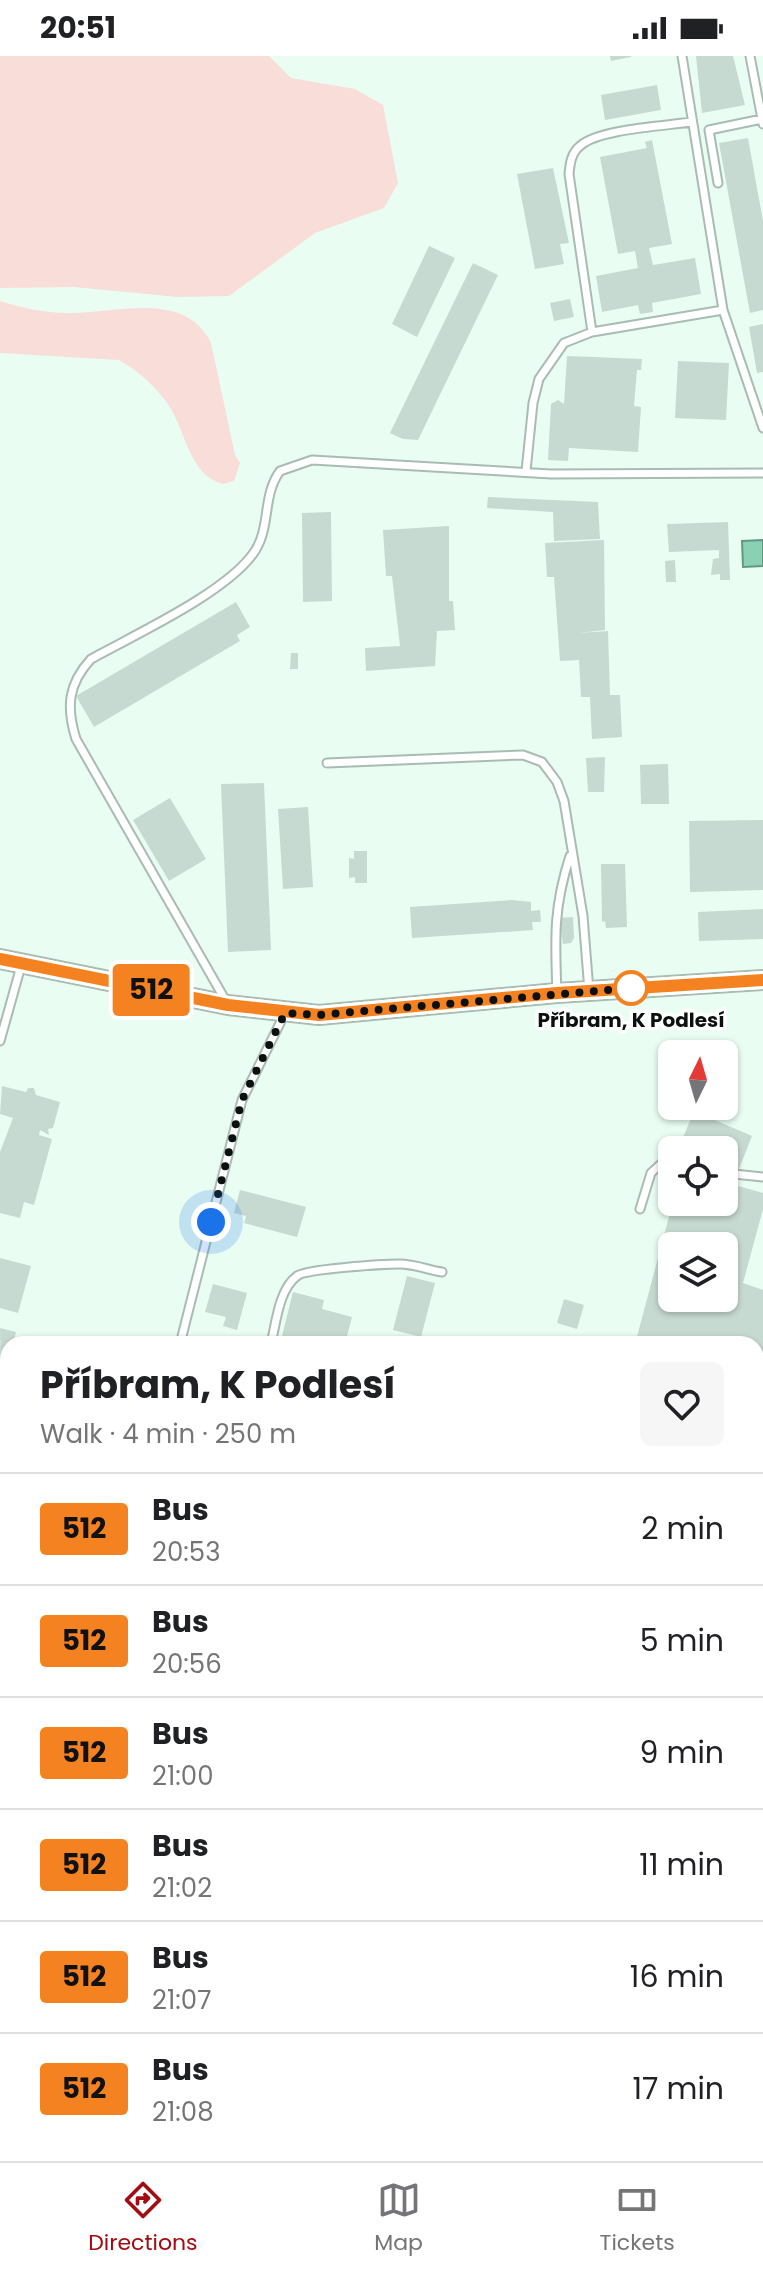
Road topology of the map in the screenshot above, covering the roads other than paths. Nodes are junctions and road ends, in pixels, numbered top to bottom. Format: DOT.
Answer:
graph roads {
  1 [pos="682,56"];
  2 [pos="750,56"];
  3 [pos="762,121"];
  4 [pos="691,122"];
  5 [pos="718,183"];
  6 [pos="723,310"];
  7 [pos="592,332"];
  8 [pos="763,428"];
  9 [pos="526,471"];
  10 [pos="763,473"];
  11 [pos="327,763"];
  12 [pos="571,854"];
  13 [pos="0,959"];
  14 [pos="21,964"];
  15 [pos="763,980"];
  16 [pos="589,991"];
  17 [pos="557,993"];
  18 [pos="228,1005"];
  19 [pos="285,1013"];
  20 [pos="0,1041"];
  21 [pos="658,1167"];
  22 [pos="738,1174"];
  23 [pos="763,1177"];
  24 [pos="640,1209"];
  25 [pos="442,1272"];
  26 [pos="182,1336"];
  27 [pos="273,1336"];
  1 -- 4 [label="lane"];
  2 -- 3 [label="lane"];
  3 -- 5 [label="lane"];
  4 -- 6 [label="lane"];
  4 -- 7 [label="lane"];
  6 -- 7 [label="lane"];
  6 -- 8 [label="lane"];
  7 -- 9 [label="lane"];
  9 -- 10 [label="lane"];
  9 -- 18 [label="lane"];
  11 -- 12 [label="lane"];
  12 -- 16 [label="lane"];
  12 -- 17 [label="lane"];
  13 -- 14 [label="street"];
  14 -- 18 [label="street"];
  14 -- 20 [label="lane"];
  15 -- 16 [label="street"];
  16 -- 17 [label="street"];
  17 -- 19 [label="street"];
  18 -- 19 [label="street"];
  19 -- 26 [label="lane"];
  21 -- 24 [label="lane"];
  22 -- 23 [label="lane"];
  25 -- 27 [label="lane"];
}
